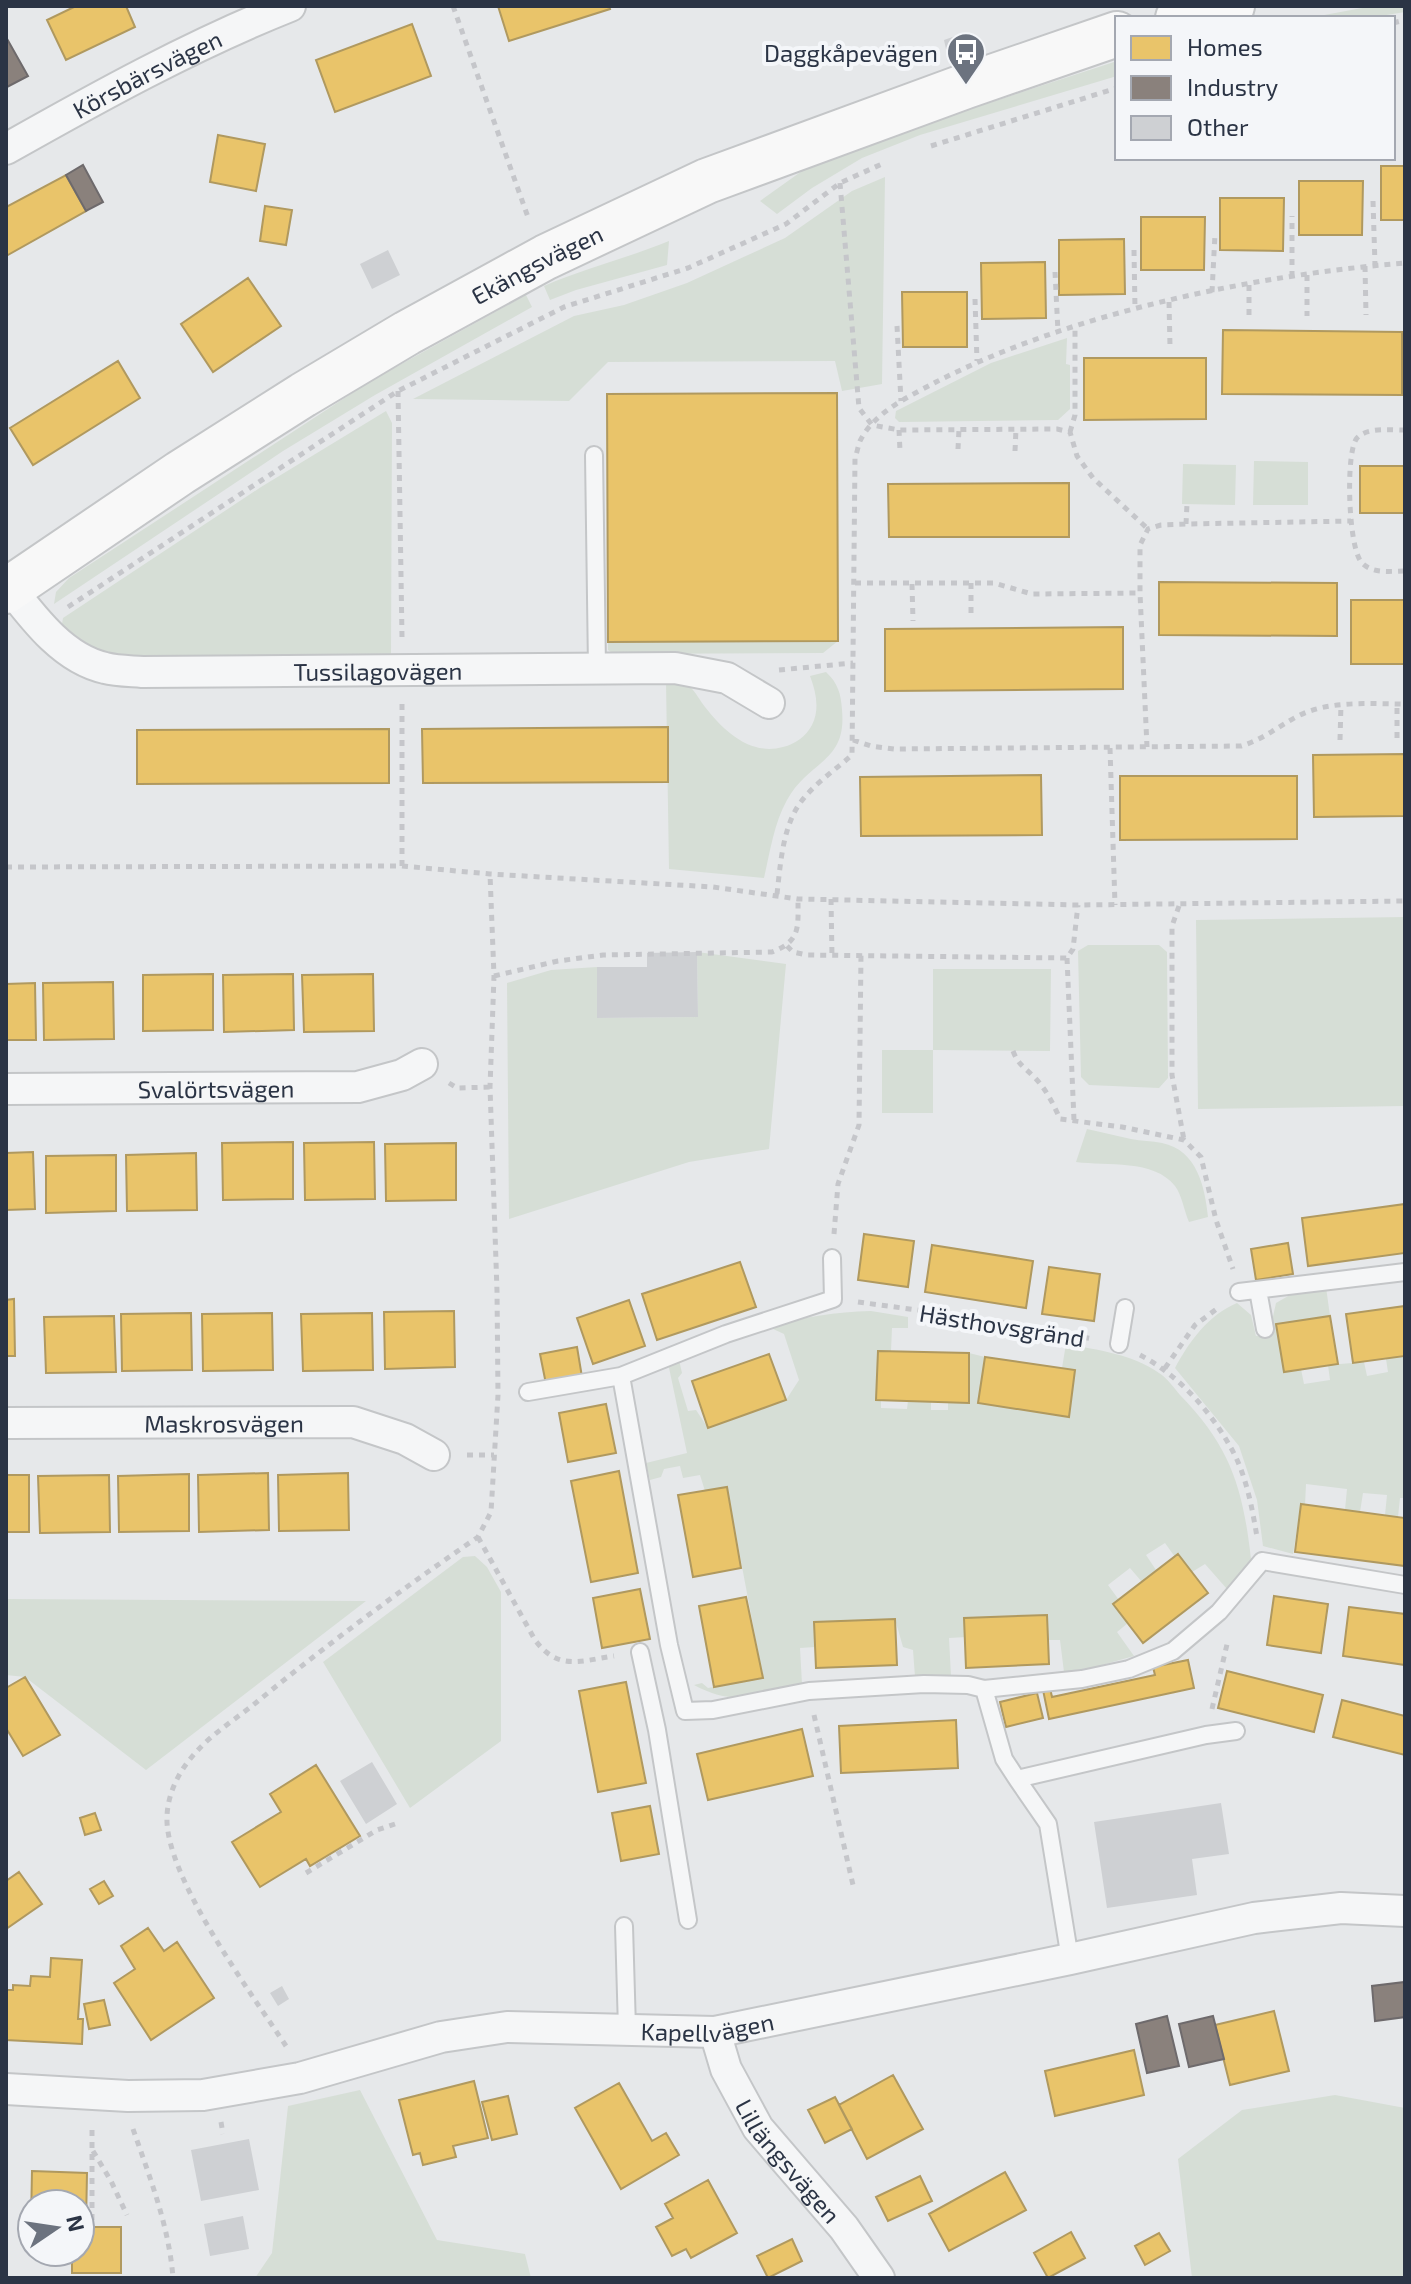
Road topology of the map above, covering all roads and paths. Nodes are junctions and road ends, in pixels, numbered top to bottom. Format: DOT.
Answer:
graph roads {
  1 [pos="290,6"];
  2 [pos="453,6"];
  3 [pos="1115,35"];
  4 [pos="1115,89"];
  5 [pos="925,147"];
  6 [pos="6,149"];
  7 [pos="898,156"];
  8 [pos="840,183"];
  9 [pos="1373,201"];
  10 [pos="1292,216"];
  11 [pos="533,230"];
  12 [pos="1215,234"];
  13 [pos="1134,250"];
  14 [pos="1405,263"];
  15 [pos="1375,265"];
  16 [pos="1365,266"];
  17 [pos="1055,272"];
  18 [pos="1307,275"];
  19 [pos="1292,277"];
  20 [pos="1249,285"];
  21 [pos="1212,292"];
  22 [pos="975,299"];
  23 [pos="1169,302"];
  24 [pos="1135,309"];
  25 [pos="1366,315"];
  26 [pos="1307,316"];
  27 [pos="1249,321"];
  28 [pos="897,326"];
  29 [pos="1075,327"];
  30 [pos="1058,332"];
  31 [pos="1170,346"];
  32 [pos="977,361"];
  33 [pos="398,391"];
  34 [pos="901,401"];
  35 [pos="872,425"];
  36 [pos="959,429"];
  37 [pos="1016,429"];
  38 [pos="899,430"];
  39 [pos="1405,430"];
  40 [pos="1070,432"];
  41 [pos="958,449"];
  42 [pos="900,451"];
  43 [pos="1015,451"];
  44 [pos="594,455"];
  45 [pos="1187,504"];
  46 [pos="1351,521"];
  47 [pos="1186,524"];
  48 [pos="1148,529"];
  49 [pos="1405,571"];
  50 [pos="854,583"];
  51 [pos="971,583"];
  52 [pos="912,584"];
  53 [pos="8,590"];
  54 [pos="1140,593"];
  55 [pos="57,614"];
  56 [pos="971,616"];
  57 [pos="913,621"];
  58 [pos="853,663"];
  59 [pos="802,666"];
  60 [pos="597,668"];
  61 [pos="402,669"];
  62 [pos="769,703"];
  63 [pos="1341,704"];
  64 [pos="1397,704"];
  65 [pos="1405,704"];
  66 [pos="1397,738"];
  67 [pos="853,740"];
  68 [pos="1340,740"];
  69 [pos="1147,747"];
  70 [pos="1110,748"];
  71 [pos="402,866"];
  72 [pos="6,867"];
  73 [pos="490,874"];
  74 [pos="777,894"];
  75 [pos="798,899"];
  76 [pos="831,899"];
  77 [pos="1405,901"];
  78 [pos="1078,905"];
  79 [pos="1115,905"];
  80 [pos="1179,906"];
  81 [pos="787,946"];
  82 [pos="861,955"];
  83 [pos="832,956"];
  84 [pos="1067,958"];
  85 [pos="994,959"];
  86 [pos="994,969"];
  87 [pos="494,976"];
  88 [pos="1013,1051"];
  89 [pos="422,1064"];
  90 [pos="490,1087"];
  91 [pos="6,1089"];
  92 [pos="1074,1120"];
  93 [pos="1184,1140"];
  94 [pos="832,1258"];
  95 [pos="1405,1272"];
  96 [pos="1258,1290"];
  97 [pos="1239,1292"];
  98 [pos="833,1299"];
  99 [pos="1125,1308"];
  100 [pos="1265,1329"];
  101 [pos="1119,1344"];
  102 [pos="1165,1368"];
  103 [pos="621,1376"];
  104 [pos="528,1392"];
  105 [pos="6,1423"];
  106 [pos="434,1455"];
  107 [pos="478,1537"];
  108 [pos="1262,1561"];
  109 [pos="1405,1585"];
  110 [pos="1219,1612"];
  111 [pos="640,1652"];
  112 [pos="984,1689"];
  113 [pos="809,1691"];
  114 [pos="685,1711"];
  115 [pos="657,1730"];
  116 [pos="1236,1731"];
  117 [pos="1206,1735"];
  118 [pos="1017,1779"];
  119 [pos="395,1824"];
  120 [pos="306,1873"];
  121 [pos="853,1885"];
  122 [pos="1405,1911"];
  123 [pos="688,1920"];
  124 [pos="624,1926"];
  125 [pos="1070,1959"];
  126 [pos="627,2029"];
  127 [pos="715,2032"];
  128 [pos="300,2078"];
  129 [pos="6,2089"];
  130 [pos="92,2094"];
  131 [pos="129,2117"];
  132 [pos="92,2150"];
  133 [pos="92,2188"];
  134 [pos="127,2215"];
  135 [pos="173,2278"];
  136 [pos="879,2278"];
  1 -- 6 [label="street, Körsbärsvägen"];
  2 -- 11 [label="path"];
  3 -- 53 [label="street, Ekängsvägen"];
  4 -- 5 [label="path"];
  7 -- 8 [label="path"];
  8 -- 33 [label="path"];
  8 -- 35 [label="path"];
  9 -- 15 [label="path"];
  10 -- 19 [label="path"];
  12 -- 21 [label="path"];
  13 -- 24 [label="path"];
  14 -- 15 [label="path"];
  15 -- 16 [label="path"];
  16 -- 18 [label="path"];
  16 -- 25 [label="path"];
  17 -- 30 [label="path"];
  18 -- 19 [label="path"];
  18 -- 26 [label="path"];
  19 -- 20 [label="path"];
  20 -- 21 [label="path"];
  20 -- 27 [label="path"];
  21 -- 23 [label="path"];
  22 -- 32 [label="path"];
  23 -- 24 [label="path"];
  23 -- 31 [label="path"];
  24 -- 29 [label="path"];
  28 -- 34 [label="path"];
  29 -- 30 [label="path"];
  29 -- 40 [label="path"];
  30 -- 32 [label="path"];
  32 -- 34 [label="path"];
  33 -- 55 [label="path"];
  33 -- 61 [label="path"];
  34 -- 35 [label="path"];
  35 -- 38 [label="path"];
  35 -- 50 [label="path"];
  36 -- 37 [label="path"];
  36 -- 38 [label="path"];
  36 -- 41 [label="path"];
  37 -- 40 [label="path"];
  37 -- 43 [label="path"];
  38 -- 42 [label="path"];
  39 -- 46 [label="path"];
  40 -- 48 [label="path"];
  44 -- 60 [label="lane"];
  45 -- 47 [label="path"];
  46 -- 47 [label="path"];
  46 -- 49 [label="path"];
  47 -- 48 [label="path"];
  48 -- 54 [label="path"];
  50 -- 52 [label="path"];
  50 -- 58 [label="path"];
  51 -- 52 [label="path"];
  51 -- 54 [label="path"];
  51 -- 56 [label="path"];
  52 -- 57 [label="path"];
  53 -- 61 [label="street, Tussilagovägen"];
  54 -- 69 [label="path"];
  58 -- 59 [label="path"];
  58 -- 67 [label="path"];
  60 -- 61 [label="street, Tussilagovägen"];
  60 -- 62 [label="street, Tussilagovägen"];
  61 -- 71 [label="path"];
  63 -- 64 [label="path"];
  63 -- 68 [label="path"];
  63 -- 69 [label="path"];
  64 -- 65 [label="path"];
  64 -- 66 [label="path"];
  67 -- 70 [label="path"];
  67 -- 74 [label="path"];
  69 -- 70 [label="path"];
  70 -- 79 [label="path"];
  71 -- 72 [label="path"];
  71 -- 73 [label="path"];
  73 -- 74 [label="path"];
  73 -- 87 [label="path"];
  74 -- 75 [label="path"];
  75 -- 76 [label="path"];
  75 -- 81 [label="path"];
  76 -- 78 [label="path"];
  76 -- 83 [label="path"];
  77 -- 80 [label="path"];
  78 -- 79 [label="path"];
  78 -- 84 [label="path"];
  79 -- 80 [label="path"];
  80 -- 93 [label="path"];
  81 -- 83 [label="path"];
  81 -- 87 [label="path"];
  82 -- 83 [label="path"];
  82 -- 85 [label="path"];
  82 -- 94 [label="path"];
  84 -- 85 [label="path"];
  84 -- 92 [label="path"];
  85 -- 86 [label="path"];
  87 -- 90 [label="path"];
  88 -- 92 [label="path"];
  89 -- 90 [label="path"];
  89 -- 91 [label="street, Svalörtsvägen"];
  90 -- 107 [label="path"];
  92 -- 93 [label="path"];
  93 -- 97 [label="path"];
  94 -- 98 [label="lane"];
  95 -- 96 [label="lane"];
  96 -- 97 [label="lane"];
  96 -- 100 [label="lane"];
  97 -- 102 [label="path"];
  98 -- 101 [label="path, Hästhovsgränd"];
  98 -- 103 [label="lane"];
  99 -- 101 [label="lane"];
  101 -- 102 [label="path, Hästhovsgränd"];
  102 -- 108 [label="path, Hästhovsgränd"];
  103 -- 104 [label="lane"];
  103 -- 114 [label="lane"];
  105 -- 106 [label="street, Maskrosvägen"];
  107 -- 111 [label="path"];
  107 -- 128 [label="path"];
  108 -- 109 [label="lane"];
  108 -- 110 [label="lane"];
  110 -- 112 [label="lane"];
  110 -- 117 [label="path"];
  111 -- 115 [label="lane"];
  112 -- 113 [label="lane"];
  112 -- 118 [label="lane"];
  113 -- 114 [label="lane"];
  113 -- 121 [label="path"];
  114 -- 115 [label="lane"];
  115 -- 123 [label="lane"];
  116 -- 117 [label="lane"];
  117 -- 118 [label="lane"];
  118 -- 125 [label="lane"];
  119 -- 120 [label="path"];
  122 -- 125 [label="street, Kapellvägen"];
  124 -- 126 [label="lane"];
  125 -- 127 [label="street, Kapellvägen"];
  126 -- 127 [label="street, Kapellvägen"];
  126 -- 128 [label="street, Kapellvägen"];
  127 -- 136 [label="street, Lillängsvägen"];
  128 -- 130 [label="street, Kapellvägen"];
  129 -- 130 [label="street, Kapellvägen"];
  130 -- 132 [label="path"];
  131 -- 135 [label="path"];
  132 -- 133 [label="path"];
  132 -- 134 [label="path"];
}
